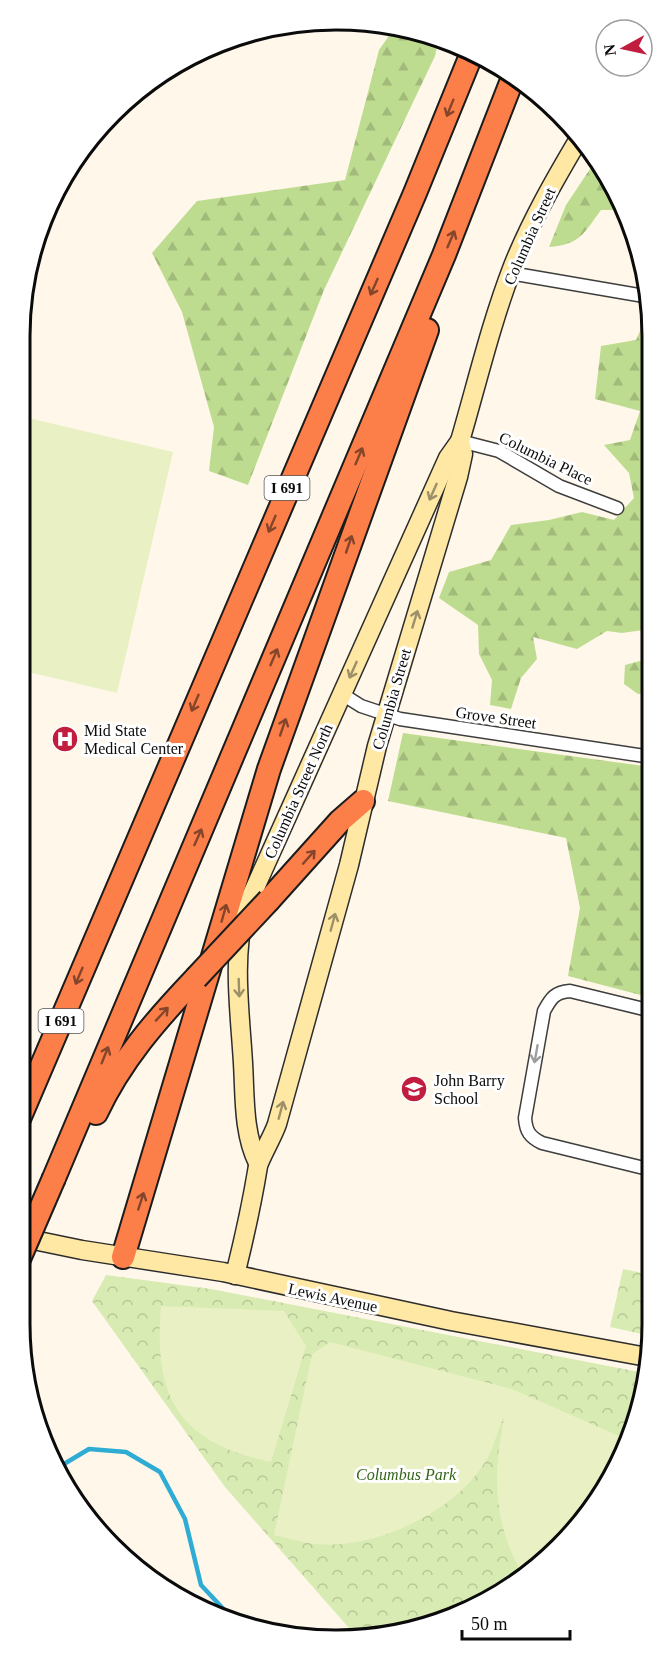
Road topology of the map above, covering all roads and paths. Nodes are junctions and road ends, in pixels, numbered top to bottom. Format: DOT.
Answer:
graph roads {
  1 [pos="468,61"];
  2 [pos="510,85"];
  3 [pos="575,145"];
  4 [pos="510,273"];
  5 [pos="428,293"];
  6 [pos="639,295"];
  7 [pos="460,441"];
  8 [pos="617,508"];
  9 [pos="342,694"];
  10 [pos="386,716"];
  11 [pos="642,756"];
  12 [pos="363,801"];
  13 [pos="642,1009"];
  14 [pos="30,1096"];
  15 [pos="258,1163"];
  16 [pos="642,1168"];
  17 [pos="59,1172"];
  18 [pos="30,1237"];
  19 [pos="30,1239"];
  20 [pos="123,1257"];
  21 [pos="235,1275"];
  22 [pos="640,1356"];
  1 -- 14 [label="highway, I 691, one-way"];
  5 -- 2 [label="highway, one-way"];
  3 -- 4 [label="street, Columbia Street"];
  4 -- 6 [label="street"];
  4 -- 7 [label="street, Columbia Street"];
  17 -- 5 [label="highway, one-way"];
  20 -- 5 [label="highway, one-way"];
  7 -- 8 [label="street, Columbia Place"];
  7 -- 9 [label="street, Columbia Street North, one-way"];
  10 -- 7 [label="street, Columbia Street, one-way"];
  9 -- 10 [label="street, Grove Street"];
  9 -- 15 [label="street, Columbia Street North, one-way"];
  10 -- 11 [label="street, Grove Street"];
  10 -- 12 [label="street, Columbia Street"];
  15 -- 12 [label="street, Columbia Street, one-way"];
  17 -- 12 [label="highway, one-way, bridge"];
  13 -- 16 [label="street, one-way"];
  15 -- 21 [label="street, Columbia Street"];
  17 -- 18 [label="highway, bridge"];
  19 -- 20 [label="street, Lewis Avenue"];
  20 -- 21 [label="street, Lewis Avenue"];
  21 -- 22 [label="street, Lewis Avenue"];
}
